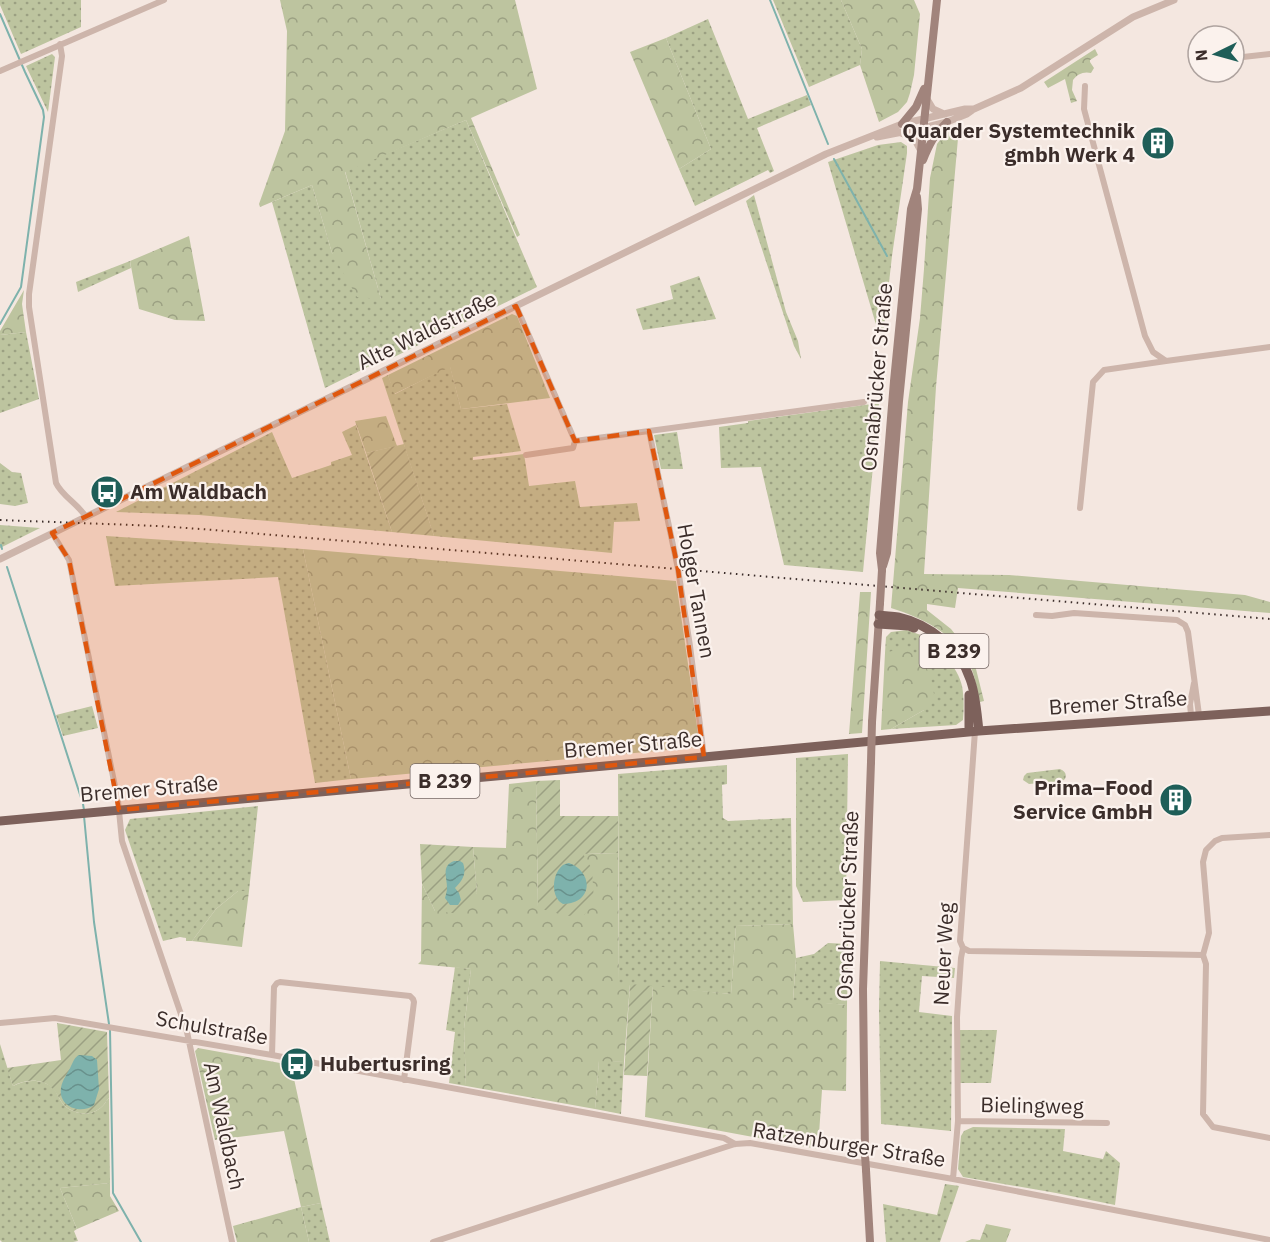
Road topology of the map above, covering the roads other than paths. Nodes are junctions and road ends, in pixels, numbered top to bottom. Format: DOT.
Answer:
graph roads {
  1 [pos="164,0"];
  2 [pos="937,0"];
  3 [pos="1174,0"];
  4 [pos="60,44"];
  5 [pos="1270,54"];
  6 [pos="1246,57"];
  7 [pos="0,71"];
  8 [pos="928,80"];
  9 [pos="1085,86"];
  10 [pos="926,98"];
  11 [pos="946,118"];
  12 [pos="924,124"];
  13 [pos="902,129"];
  14 [pos="921,151"];
  15 [pos="919,168"];
  16 [pos="516,306"];
  17 [pos="1270,347"];
  18 [pos="1166,361"];
  19 [pos="864,402"];
  20 [pos="649,431"];
  21 [pos="575,441"];
  22 [pos="526,455"];
  23 [pos="1080,508"];
  24 [pos="86,517"];
  25 [pos="52,533"];
  26 [pos="0,559"];
  27 [pos="1036,615"];
  28 [pos="879,619"];
  29 [pos="1270,711"];
  30 [pos="1195,715"];
  31 [pos="974,731"];
  32 [pos="704,757"];
  33 [pos="119,810"];
  34 [pos="0,820"];
  35 [pos="1270,836"];
  36 [pos="963,948"];
  37 [pos="1203,956"];
  38 [pos="0,1023"];
  39 [pos="189,1041"];
  40 [pos="272,1055"];
  41 [pos="404,1080"];
  42 [pos="958,1121"];
  43 [pos="1107,1123"];
  44 [pos="1270,1138"];
  45 [pos="735,1144"];
  46 [pos="953,1179"];
  47 [pos="1270,1240"];
  48 [pos="232,1242"];
  49 [pos="433,1242"];
  50 [pos="870,1242"];
  1 -- 4 [label="street"];
  2 -- 8 [label="main road, Osnabrücker Straße"];
  3 -- 11 [label="street, Alte Waldstraße"];
  4 -- 7 [label="street"];
  4 -- 24 [label="street"];
  5 -- 6 [label="street"];
  8 -- 10 [label="main road, Osnabrücker Straße"];
  8 -- 13 [label="main road"];
  9 -- 18 [label="street"];
  10 -- 11 [label="street"];
  10 -- 12 [label="main road, Osnabrücker Straße"];
  11 -- 12 [label="street, Alte Waldstraße"];
  11 -- 15 [label="main road"];
  12 -- 13 [label="street, Alte Waldstraße"];
  12 -- 14 [label="main road, Osnabrücker Straße"];
  13 -- 14 [label="street"];
  13 -- 16 [label="street, Alte Waldstraße"];
  14 -- 15 [label="main road, Osnabrücker Straße"];
  15 -- 28 [label="main road, Osnabrücker Straße, bridge"];
  16 -- 21 [label="street"];
  16 -- 24 [label="street, Alte Waldstraße"];
  17 -- 18 [label="street"];
  18 -- 23 [label="street"];
  19 -- 20 [label="street"];
  20 -- 21 [label="street"];
  20 -- 32 [label="street, Holger Tannen"];
  21 -- 22 [label="street"];
  24 -- 25 [label="street, Alte Waldstraße"];
  25 -- 26 [label="street, Alte Waldstraße"];
  25 -- 33 [label="street, Am Waldbach"];
  27 -- 30 [label="street"];
  28 -- 31 [label="main road, B 239"];
  28 -- 50 [label="main road, Osnabrücker Straße, bridge"];
  29 -- 30 [label="main road, Bremer Straße / B 239"];
  30 -- 31 [label="main road, Bremer Straße / B 239"];
  31 -- 32 [label="main road, Bremer Straße / B 239"];
  31 -- 36 [label="street, Neuer Weg"];
  32 -- 33 [label="main road, Bremer Straße / B 239"];
  33 -- 34 [label="main road, Bremer Straße / B 239"];
  33 -- 39 [label="street, Am Waldbach"];
  35 -- 37 [label="street"];
  36 -- 37 [label="street"];
  36 -- 42 [label="street, Neuer Weg"];
  37 -- 44 [label="street"];
  38 -- 39 [label="street, Schulstraße"];
  39 -- 40 [label="street, Schulstraße"];
  39 -- 48 [label="street, Am Waldbach"];
  40 -- 41 [label="street, Schulstraße"];
  40 -- 41 [label="street"];
  41 -- 45 [label="street, Schulstraße"];
  42 -- 43 [label="street, Bielingweg"];
  42 -- 46 [label="street, Neuer Weg"];
  45 -- 46 [label="street, Ratzenburger Straße"];
  45 -- 49 [label="street, Ratzenburger Straße"];
  46 -- 47 [label="street, Ratzenburger Straße"];
}
